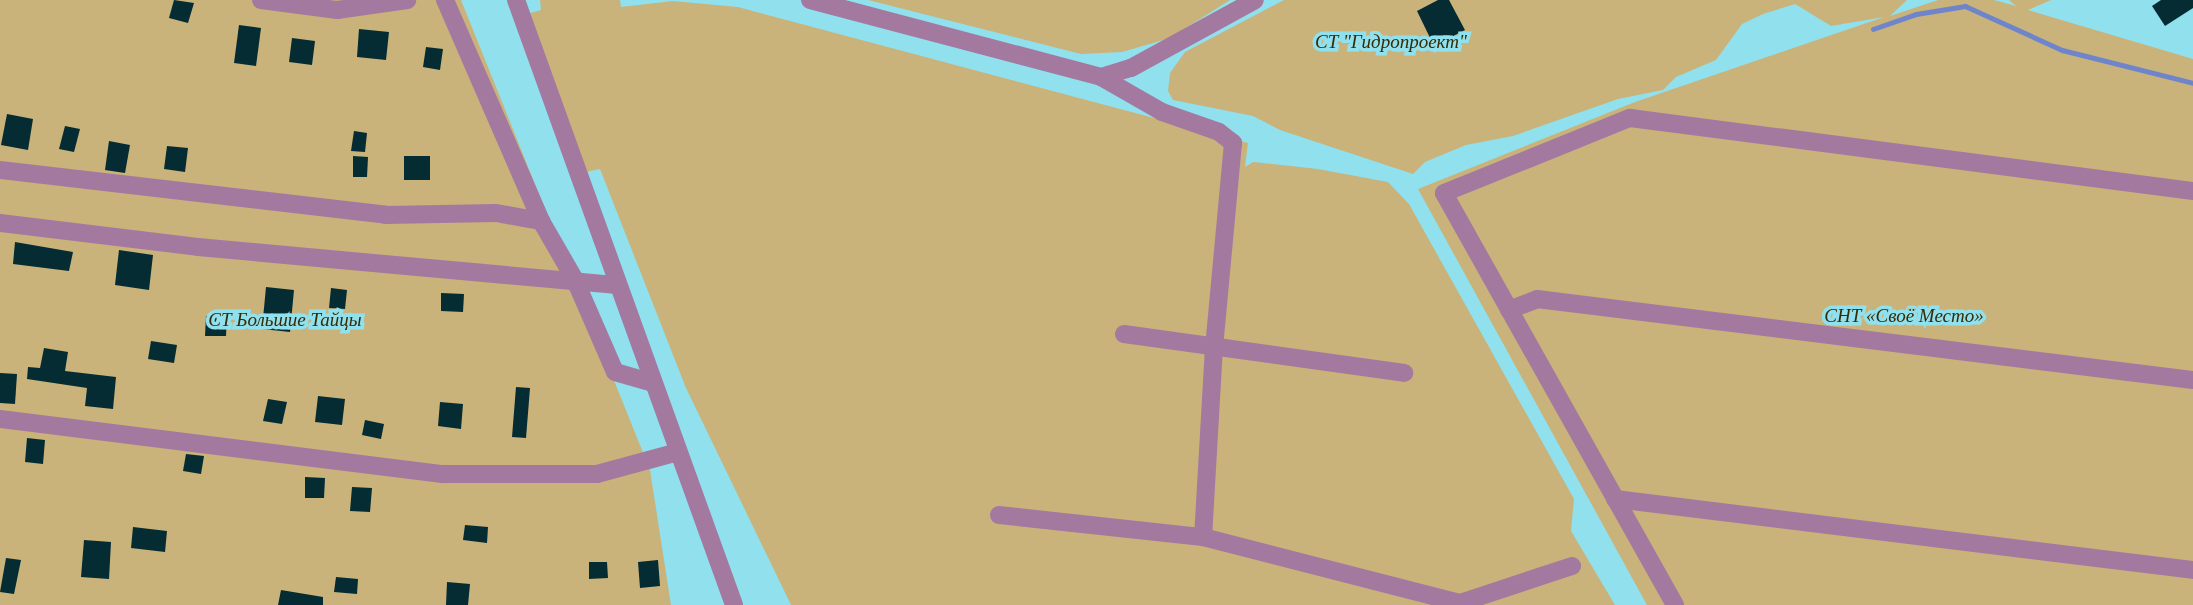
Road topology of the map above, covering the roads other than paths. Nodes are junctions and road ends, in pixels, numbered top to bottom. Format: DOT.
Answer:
graph roads {
  1 [pos="261,0"];
  2 [pos="407,0"];
  3 [pos="445,0"];
  4 [pos="516,0"];
  5 [pos="810,0"];
  6 [pos="1255,0"];
  7 [pos="1101,77"];
  8 [pos="0,170"];
  9 [pos="2193,191"];
  10 [pos="541,222"];
  11 [pos="0,223"];
  12 [pos="575,280"];
  13 [pos="617,285"];
  14 [pos="1509,310"];
  15 [pos="1124,334"];
  16 [pos="1214,347"];
  17 [pos="1404,373"];
  18 [pos="2193,380"];
  19 [pos="653,383"];
  20 [pos="0,419"];
  21 [pos="678,452"];
  22 [pos="1615,499"];
  23 [pos="999,515"];
  24 [pos="1203,537"];
  25 [pos="1572,566"];
  26 [pos="2193,570"];
  27 [pos="734,605"];
  28 [pos="1675,605"];
  1 -- 2 [label="street"];
  3 -- 10 [label="street"];
  4 -- 13 [label="street"];
  5 -- 7 [label="street"];
  6 -- 7 [label="street"];
  7 -- 16 [label="street"];
  8 -- 10 [label="street"];
  9 -- 14 [label="street"];
  10 -- 12 [label="street"];
  11 -- 12 [label="street"];
  12 -- 13 [label="street"];
  12 -- 19 [label="street"];
  13 -- 19 [label="street"];
  14 -- 18 [label="street"];
  14 -- 22 [label="street"];
  15 -- 16 [label="street"];
  16 -- 17 [label="street"];
  16 -- 24 [label="street"];
  19 -- 21 [label="street"];
  20 -- 21 [label="street"];
  21 -- 27 [label="street"];
  22 -- 26 [label="street"];
  22 -- 28 [label="street"];
  23 -- 24 [label="street"];
  24 -- 25 [label="street"];
}
